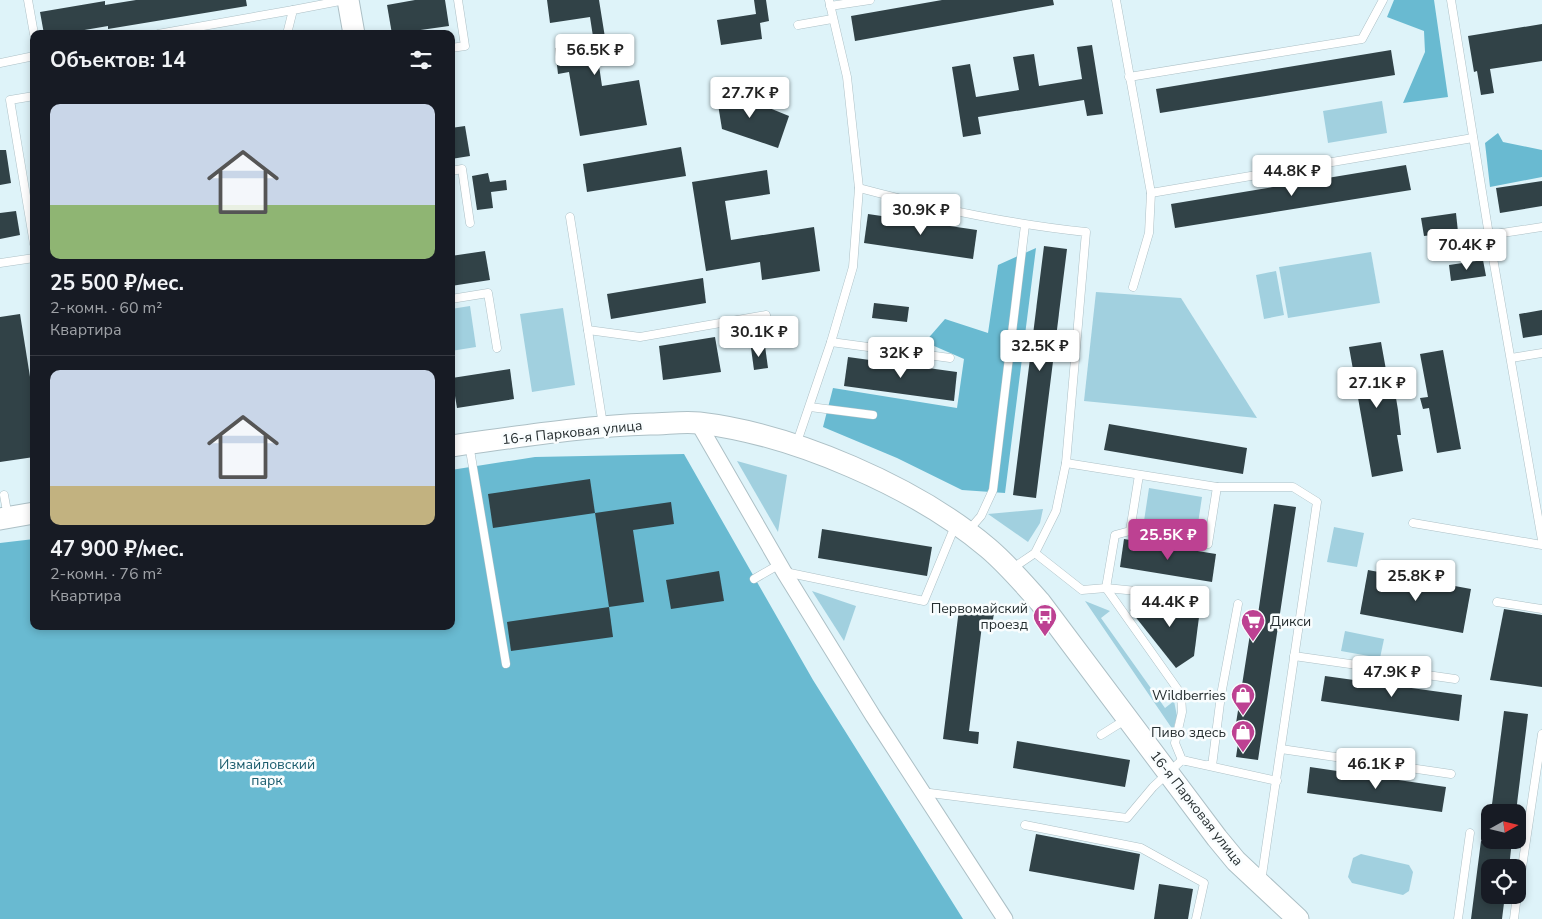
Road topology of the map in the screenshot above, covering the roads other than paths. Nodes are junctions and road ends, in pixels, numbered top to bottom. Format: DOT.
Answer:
graph roads {
  1 [pos="28,0"];
  2 [pos="348,0"];
  3 [pos="458,0"];
  4 [pos="870,0"];
  5 [pos="1116,0"];
  6 [pos="1383,0"];
  7 [pos="1451,0"];
  8 [pos="830,3"];
  9 [pos="292,10"];
  10 [pos="832,19"];
  11 [pos="798,25"];
  12 [pos="33,30"];
  13 [pos="180,30"];
  14 [pos="288,30"];
  15 [pos="353,30"];
  16 [pos="455,47"];
  17 [pos="30,57"];
  18 [pos="0,63"];
  19 [pos="1129,77"];
  20 [pos="30,97"];
  21 [pos="1473,138"];
  22 [pos="455,170"];
  23 [pos="859,188"];
  24 [pos="1151,193"];
  25 [pos="570,218"];
  26 [pos="30,220"];
  27 [pos="470,223"];
  28 [pos="1025,225"];
  29 [pos="1542,227"];
  30 [pos="1489,235"];
  31 [pos="30,259"];
  32 [pos="0,263"];
  33 [pos="1133,287"];
  34 [pos="455,298"];
  35 [pos="766,315"];
  36 [pos="588,330"];
  37 [pos="831,342"];
  38 [pos="497,348"];
  39 [pos="1542,353"];
  40 [pos="950,358"];
  41 [pos="1511,358"];
  42 [pos="810,407"];
  43 [pos="873,415"];
  44 [pos="698,423"];
  45 [pos="603,426"];
  46 [pos="460,445"];
  47 [pos="796,445"];
  48 [pos="1066,463"];
  49 [pos="1139,475"];
  50 [pos="1217,486"];
  51 [pos="1542,488"];
  52 [pos="1533,490"];
  53 [pos="4,495"];
  54 [pos="30,514"];
  55 [pos="4,518"];
  56 [pos="1413,523"];
  57 [pos="961,528"];
  58 [pos="1130,531"];
  59 [pos="1542,540"];
  60 [pos="1542,545"];
  61 [pos="1035,553"];
  62 [pos="782,568"];
  63 [pos="1011,569"];
  64 [pos="754,579"];
  65 [pos="1106,588"];
  66 [pos="1147,592"];
  67 [pos="1497,602"];
  68 [pos="1238,604"];
  69 [pos="1542,609"];
  70 [pos="1294,656"];
  71 [pos="506,664"];
  72 [pos="1455,679"];
  73 [pos="1127,719"];
  74 [pos="1101,734"];
  75 [pos="1542,734"];
  76 [pos="1281,749"];
  77 [pos="1175,766"];
  78 [pos="1212,766"];
  79 [pos="1451,774"];
  80 [pos="1276,781"];
  81 [pos="920,792"];
  82 [pos="1532,796"];
  83 [pos="1542,797"];
  84 [pos="1025,825"];
  85 [pos="1470,833"];
  86 [pos="1522,859"];
  87 [pos="1261,884"];
  88 [pos="1516,904"];
  89 [pos="1005,919"];
  90 [pos="1196,919"];
  91 [pos="1298,919"];
  92 [pos="1458,919"];
  93 [pos="1514,919"];
  1 -- 12 [label="lane"];
  2 -- 9 [label="lane"];
  2 -- 15 [label="main road"];
  3 -- 16 [label="lane"];
  4 -- 8 [label="lane"];
  5 -- 19 [label="lane"];
  6 -- 19 [label="lane"];
  7 -- 21 [label="lane"];
  8 -- 10 [label="lane"];
  9 -- 13 [label="lane"];
  9 -- 14 [label="lane"];
  10 -- 11 [label="lane"];
  10 -- 23 [label="lane"];
  17 -- 18 [label="lane"];
  19 -- 24 [label="lane"];
  20 -- 26 [label="lane"];
  21 -- 24 [label="lane"];
  21 -- 30 [label="lane"];
  22 -- 27 [label="lane"];
  23 -- 28 [label="lane"];
  23 -- 37 [label="lane"];
  24 -- 33 [label="lane"];
  25 -- 36 [label="lane"];
  28 -- 48 [label="lane"];
  28 -- 57 [label="lane"];
  29 -- 30 [label="lane"];
  30 -- 41 [label="lane"];
  31 -- 32 [label="lane"];
  34 -- 38 [label="lane"];
  35 -- 36 [label="lane"];
  36 -- 45 [label="lane"];
  37 -- 40 [label="lane"];
  37 -- 42 [label="lane"];
  39 -- 41 [label="lane"];
  41 -- 52 [label="lane"];
  42 -- 43 [label="lane"];
  42 -- 47 [label="lane"];
  44 -- 45 [label="main road, 16-я Парковая улица"];
  44 -- 47 [label="main road, 16-я Парковая улица"];
  44 -- 62 [label="street"];
  45 -- 46 [label="main road, 16-я Парковая улица"];
  46 -- 71 [label="lane"];
  47 -- 57 [label="main road, 16-я Парковая улица"];
  48 -- 49 [label="lane"];
  48 -- 61 [label="lane"];
  49 -- 50 [label="lane"];
  49 -- 58 [label="lane"];
  50 -- 58 [label="lane"];
  50 -- 70 [label="lane"];
  51 -- 52 [label="lane"];
  52 -- 59 [label="lane"];
  53 -- 55 [label="lane"];
  54 -- 55 [label="main road"];
  56 -- 60 [label="lane"];
  57 -- 62 [label="lane"];
  57 -- 63 [label="main road, 16-я Парковая улица"];
  58 -- 65 [label="lane"];
  61 -- 63 [label="lane"];
  61 -- 65 [label="lane"];
  62 -- 64 [label="lane"];
  62 -- 81 [label="street"];
  63 -- 73 [label="main road, 16-я Парковая улица"];
  65 -- 66 [label="lane"];
  65 -- 77 [label="lane"];
  67 -- 69 [label="lane"];
  68 -- 78 [label="lane"];
  70 -- 72 [label="lane"];
  70 -- 76 [label="lane"];
  73 -- 74 [label="lane"];
  73 -- 77 [label="main road, 16-я Парковая улица"];
  75 -- 82 [label="lane"];
  76 -- 79 [label="lane"];
  76 -- 80 [label="lane"];
  77 -- 78 [label="lane"];
  77 -- 81 [label="lane"];
  77 -- 87 [label="main road, 16-я Парковая улица"];
  78 -- 80 [label="lane"];
  80 -- 87 [label="lane"];
  81 -- 89 [label="street"];
  82 -- 83 [label="lane"];
  82 -- 86 [label="lane"];
  84 -- 90 [label="lane"];
  85 -- 92 [label="lane"];
  87 -- 91 [label="main road, 16-я Парковая улица"];
  88 -- 93 [label="lane"];
}
